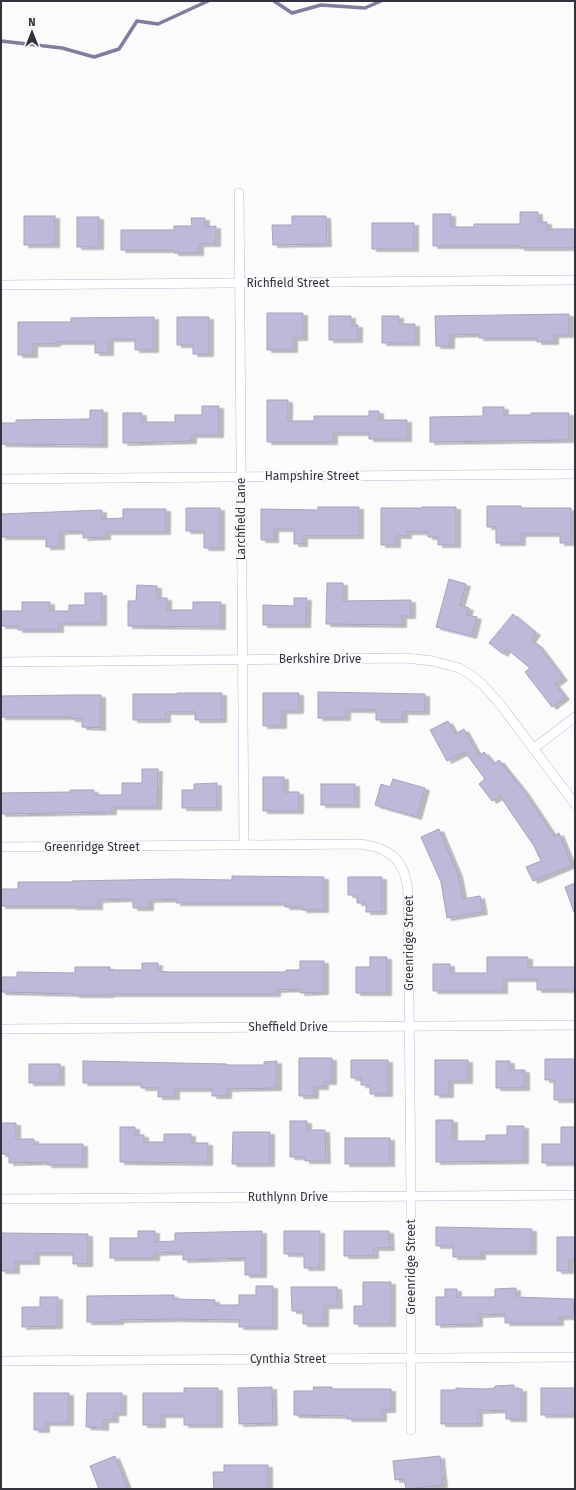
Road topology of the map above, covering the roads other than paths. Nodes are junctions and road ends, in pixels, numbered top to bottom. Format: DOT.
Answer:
graph roads {
  1 [pos="239,193"];
  2 [pos="575,280"];
  3 [pos="239,283"];
  4 [pos="1,285"];
  5 [pos="575,474"];
  6 [pos="241,476"];
  7 [pos="1,479"];
  8 [pos="242,660"];
  9 [pos="1,662"];
  10 [pos="575,717"];
  11 [pos="533,749"];
  12 [pos="575,804"];
  13 [pos="244,845"];
  14 [pos="1,848"];
  15 [pos="575,1025"];
  16 [pos="409,1027"];
  17 [pos="1,1029"];
  18 [pos="575,1195"];
  19 [pos="411,1196"];
  20 [pos="1,1199"];
  21 [pos="575,1357"];
  22 [pos="411,1358"];
  23 [pos="1,1361"];
  24 [pos="411,1430"];
  1 -- 3 [label="street, Larchfield Lane"];
  2 -- 3 [label="street, Richfield Street"];
  3 -- 4 [label="street, Richfield Street"];
  3 -- 6 [label="street, Larchfield Lane"];
  5 -- 6 [label="street, Hampshire Street"];
  6 -- 7 [label="street, Hampshire Street"];
  6 -- 8 [label="street, Larchfield Lane"];
  8 -- 9 [label="street, Berkshire Drive"];
  8 -- 11 [label="street, Berkshire Drive"];
  8 -- 13 [label="street, Larchfield Lane"];
  10 -- 11 [label="street"];
  11 -- 12 [label="street, Berkshire Drive"];
  13 -- 14 [label="street, Greenridge Street"];
  13 -- 16 [label="street, Greenridge Street"];
  15 -- 16 [label="street, Sheffield Drive"];
  16 -- 17 [label="street, Sheffield Drive"];
  16 -- 19 [label="street, Greenridge Street"];
  18 -- 19 [label="street, Ruthlynn Drive"];
  19 -- 20 [label="street, Ruthlynn Drive"];
  19 -- 22 [label="street, Greenridge Street"];
  21 -- 22 [label="street, Cynthia Street"];
  22 -- 23 [label="street, Cynthia Street"];
  22 -- 24 [label="street, Greenridge Street"];
}
